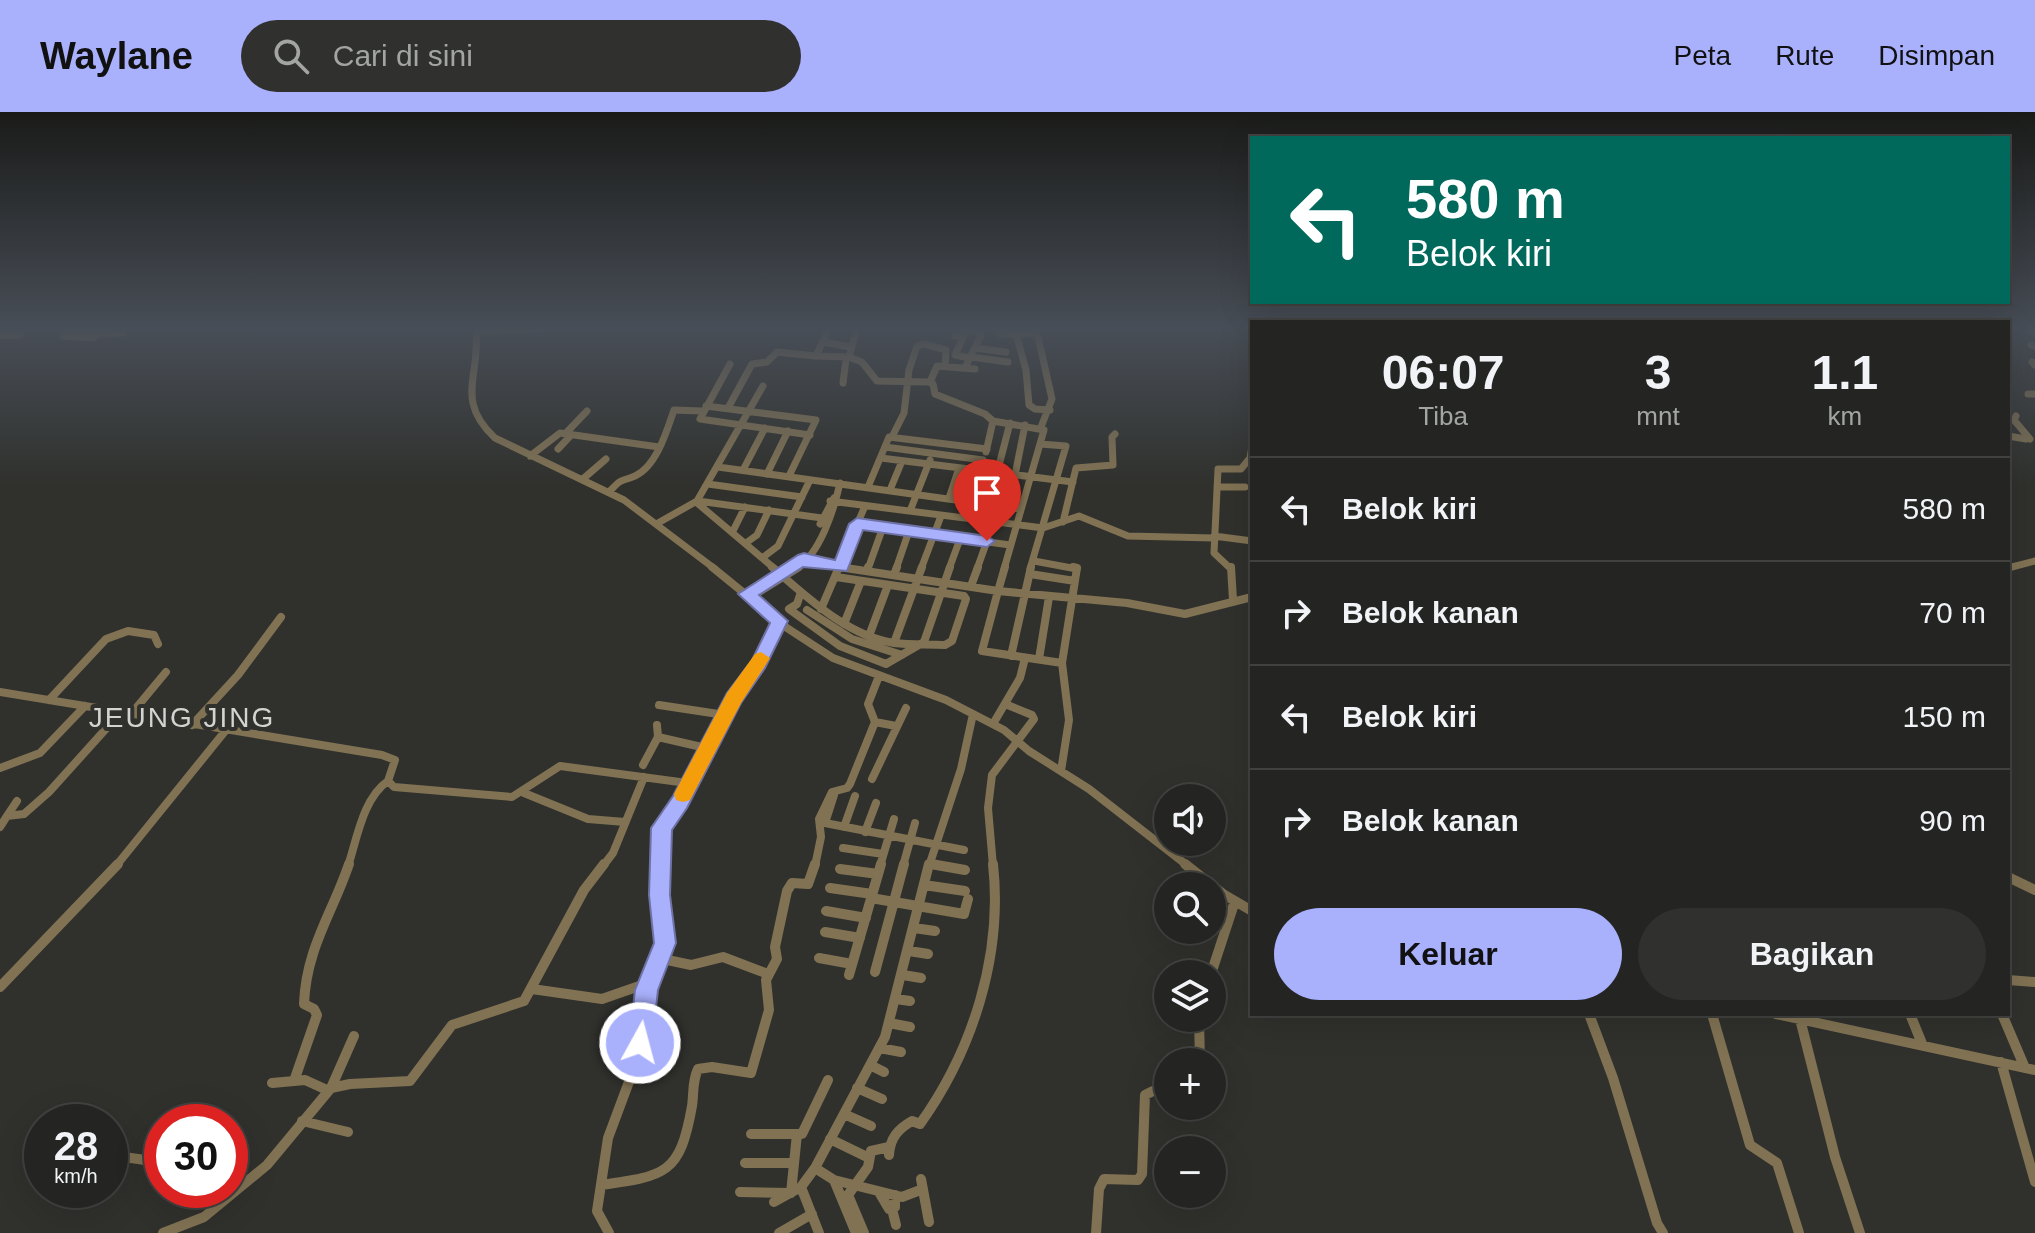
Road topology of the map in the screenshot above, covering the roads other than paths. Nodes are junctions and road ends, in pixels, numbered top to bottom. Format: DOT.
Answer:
graph roads {
  1 [pos="474,380"];
  2 [pos="720,380"];
  3 [pos="743,380"];
  4 [pos="876,380"];
  5 [pos="1027,380"];
  6 [pos="1048,380"];
  7 [pos="907,382"];
  8 [pos="930,382"];
  9 [pos="763,386"];
  10 [pos="704,408"];
  11 [pos="728,408"];
  12 [pos="1050,410"];
  13 [pos="587,411"];
  14 [pos="749,411"];
  15 [pos="2016,416"];
  16 [pos="993,421"];
  17 [pos="1010,423"];
  18 [pos="1025,425"];
  19 [pos="741,426"];
  20 [pos="1041,427"];
  21 [pos="765,428"];
  22 [pos="788,431"];
  23 [pos="568,434"];
  24 [pos="1115,434"];
  25 [pos="810,435"];
  26 [pos="2010,436"];
  27 [pos="892,437"];
  28 [pos="2032,440"];
  29 [pos="936,443"];
  30 [pos="1040,444"];
  31 [pos="659,447"];
  32 [pos="885,447"];
  33 [pos="558,449"];
  34 [pos="987,449"];
  35 [pos="932,453"];
  36 [pos="530,456"];
  37 [pos="881,458"];
  38 [pos="1250,458"];
  39 [pos="606,459"];
  40 [pos="983,460"];
  41 [pos="902,461"];
  42 [pos="928,464"];
  43 [pos="718,467"];
  44 [pos="959,468"];
  45 [pos="743,470"];
  46 [pos="982,471"];
  47 [pos="997,473"];
  48 [pos="767,474"];
  49 [pos="1011,475"];
  50 [pos="789,476"];
  51 [pos="1030,477"];
  52 [pos="584,478"];
  53 [pos="810,480"];
  54 [pos="1055,481"];
  55 [pos="1073,482"];
  56 [pos="840,483"];
  57 [pos="708,484"];
  58 [pos="868,487"];
  59 [pos="1217,487"];
  60 [pos="1245,487"];
  61 [pos="890,490"];
  62 [pos="609,492"];
  63 [pos="917,494"];
  64 [pos="802,497"];
  65 [pos="949,498"];
  66 [pos="834,500"];
  67 [pos="974,501"];
  68 [pos="697,502"];
  69 [pos="998,505"];
  70 [pos="865,506"];
  71 [pos="745,507"];
  72 [pos="1020,509"];
  73 [pos="769,510"];
  74 [pos="910,511"];
  75 [pos="793,514"];
  76 [pos="941,516"];
  77 [pos="822,518"];
  78 [pos="1062,522"];
  79 [pos="658,523"];
  80 [pos="857,524"];
  81 [pos="1016,525"];
  82 [pos="883,527"];
  83 [pos="1043,528"];
  84 [pos="733,531"];
  85 [pos="909,531"];
  86 [pos="935,535"];
  87 [pos="1214,537"];
  88 [pos="960,539"];
  89 [pos="987,541"];
  90 [pos="1250,541"];
  91 [pos="746,543"];
  92 [pos="1010,545"];
  93 [pos="762,558"];
  94 [pos="806,560"];
  95 [pos="1034,561"];
  96 [pos="2035,561"];
  97 [pos="841,567"];
  98 [pos="2010,567"];
  99 [pos="867,571"];
  100 [pos="1030,574"];
  101 [pos="781,575"];
  102 [pos="894,575"];
  103 [pos="836,577"];
  104 [pos="919,578"];
  105 [pos="861,581"];
  106 [pos="1075,581"];
  107 [pos="947,583"];
  108 [pos="888,585"];
  109 [pos="971,586"];
  110 [pos="914,589"];
  111 [pos="998,591"];
  112 [pos="801,592"];
  113 [pos="1023,593"];
  114 [pos="943,594"];
  115 [pos="749,596"];
  116 [pos="1049,597"];
  117 [pos="1250,597"];
  118 [pos="1074,600"];
  119 [pos="1233,600"];
  120 [pos="809,605"];
  121 [pos="797,615"];
  122 [pos="281,617"];
  123 [pos="822,618"];
  124 [pos="779,621"];
  125 [pos="840,622"];
  126 [pos="812,627"];
  127 [pos="867,640"];
  128 [pos="889,642"];
  129 [pos="924,642"];
  130 [pos="158,644"];
  131 [pos="902,655"];
  132 [pos="1011,656"];
  133 [pos="1025,658"];
  134 [pos="1039,659"];
  135 [pos="1062,663"];
  136 [pos="166,672"];
  137 [pos="879,676"];
  138 [pos="0,692"];
  139 [pos="49,700"];
  140 [pos="1005,704"];
  141 [pos="659,705"];
  142 [pos="85,706"];
  143 [pos="1037,706"];
  144 [pos="906,708"];
  145 [pos="127,712"];
  146 [pos="973,714"];
  147 [pos="725,715"];
  148 [pos="1032,715"];
  149 [pos="875,722"];
  150 [pos="993,724"];
  151 [pos="192,725"];
  152 [pos="657,725"];
  153 [pos="896,726"];
  154 [pos="226,730"];
  155 [pos="658,737"];
  156 [pos="1020,743"];
  157 [pos="706,748"];
  158 [pos="643,765"];
  159 [pos="0,768"];
  160 [pos="1061,771"];
  161 [pos="644,777"];
  162 [pos="872,779"];
  163 [pos="388,781"];
  164 [pos="687,783"];
  165 [pos="524,793"];
  166 [pos="834,795"];
  167 [pos="855,796"];
  168 [pos="17,801"];
  169 [pos="876,803"];
  170 [pos="7,816"];
  171 [pos="894,819"];
  172 [pos="625,822"];
  173 [pos="915,823"];
  174 [pos="0,827"];
  175 [pos="844,827"];
  176 [pos="865,832"];
  177 [pos="888,837"];
  178 [pos="910,841"];
  179 [pos="934,846"];
  180 [pos="843,848"];
  181 [pos="964,850"];
  182 [pos="883,854"];
  183 [pos="929,864"];
  184 [pos="840,869"];
  185 [pos="965,870"];
  186 [pos="878,874"];
  187 [pos="2010,878"];
  188 [pos="924,885"];
  189 [pos="2033,886"];
  190 [pos="830,888"];
  191 [pos="872,896"];
  192 [pos="1235,901"];
  193 [pos="894,902"];
  194 [pos="919,906"];
  195 [pos="1250,910"];
  196 [pos="826,911"];
  197 [pos="866,918"];
  198 [pos="914,928"];
  199 [pos="935,931"];
  200 [pos="825,932"];
  201 [pos="860,938"];
  202 [pos="909,951"];
  203 [pos="928,954"];
  204 [pos="658,958"];
  205 [pos="819,958"];
  206 [pos="1216,960"];
  207 [pos="875,972"];
  208 [pos="768,974"];
  209 [pos="903,975"];
  210 [pos="921,978"];
  211 [pos="2010,980"];
  212 [pos="2035,982"];
  213 [pos="2,983"];
  214 [pos="648,983"];
  215 [pos="532,989"];
  216 [pos="896,999"];
  217 [pos="910,1001"];
  218 [pos="1590,1016"];
  219 [pos="1713,1016"];
  220 [pos="1786,1016"];
  221 [pos="1911,1016"];
  222 [pos="2003,1016"];
  223 [pos="1800,1019"];
  224 [pos="889,1023"];
  225 [pos="910,1027"];
  226 [pos="354,1036"];
  227 [pos="1923,1046"];
  228 [pos="880,1048"];
  229 [pos="901,1052"];
  230 [pos="2001,1062"];
  231 [pos="870,1065"];
  232 [pos="2030,1069"];
  233 [pos="884,1072"];
  234 [pos="828,1080"];
  235 [pos="294,1081"];
  236 [pos="272,1083"];
  237 [pos="857,1088"];
  238 [pos="329,1089"];
  239 [pos="1154,1091"];
  240 [pos="882,1099"];
  241 [pos="844,1114"];
  242 [pos="302,1121"];
  243 [pos="871,1126"];
  244 [pos="348,1132"];
  245 [pos="751,1134"];
  246 [pos="797,1134"];
  247 [pos="830,1139"];
  248 [pos="865,1156"];
  249 [pos="745,1163"];
  250 [pos="794,1163"];
  251 [pos="815,1168"];
  252 [pos="248,1178"];
  253 [pos="2035,1182"];
  254 [pos="601,1185"];
  255 [pos="796,1190"];
  256 [pos="740,1192"];
  257 [pos="879,1192"];
  258 [pos="848,1193"];
  259 [pos="895,1195"];
  260 [pos="774,1202"];
  261 [pos="213,1208"];
  262 [pos="892,1209"];
  263 [pos="812,1214"];
  264 [pos="929,1222"];
  265 [pos="896,1225"];
  266 [pos="163,1233"];
  267 [pos="609,1233"];
  268 [pos="779,1233"];
  269 [pos="819,1233"];
  270 [pos="856,1233"];
  271 [pos="864,1233"];
  272 [pos="1096,1233"];
  273 [pos="1663,1233"];
  274 [pos="1799,1233"];
  275 [pos="1860,1233"];
  1 -- 36 [label="street"];
  2 -- 10 [label="street"];
  3 -- 11 [label="street"];
  4 -- 7 [label="street"];
  5 -- 12 [label="street"];
  6 -- 12 [label="street"];
  7 -- 8 [label="street"];
  7 -- 27 [label="street"];
  8 -- 16 [label="street"];
  9 -- 14 [label="street"];
  10 -- 11 [label="street"];
  10 -- 19 [label="street"];
  10 -- 31 [label="street"];
  11 -- 14 [label="street"];
  12 -- 20 [label="street"];
  13 -- 23 [label="street"];
  14 -- 19 [label="street"];
  14 -- 25 [label="street"];
  15 -- 28 [label="street"];
  16 -- 17 [label="street"];
  16 -- 34 [label="street"];
  17 -- 18 [label="street"];
  17 -- 47 [label="street"];
  18 -- 20 [label="street"];
  18 -- 49 [label="street"];
  19 -- 21 [label="street"];
  19 -- 43 [label="street"];
  20 -- 30 [label="street"];
  21 -- 22 [label="street"];
  21 -- 45 [label="street"];
  22 -- 25 [label="street"];
  22 -- 48 [label="street"];
  23 -- 31 [label="street"];
  23 -- 33 [label="street"];
  23 -- 36 [label="street"];
  24 -- 55 [label="street"];
  25 -- 50 [label="street"];
  26 -- 28 [label="street"];
  27 -- 29 [label="street"];
  27 -- 32 [label="street"];
  29 -- 34 [label="street"];
  29 -- 35 [label="street"];
  30 -- 51 [label="street"];
  30 -- 54 [label="street"];
  31 -- 62 [label="street"];
  32 -- 35 [label="street"];
  32 -- 37 [label="street"];
  34 -- 40 [label="street"];
  35 -- 40 [label="street"];
  35 -- 42 [label="street"];
  36 -- 52 [label="street"];
  37 -- 41 [label="street"];
  37 -- 58 [label="street"];
  38 -- 59 [label="street"];
  39 -- 52 [label="street"];
  40 -- 46 [label="street"];
  41 -- 42 [label="street"];
  41 -- 61 [label="street"];
  42 -- 44 [label="street"];
  42 -- 63 [label="street"];
  43 -- 45 [label="street"];
  43 -- 57 [label="street"];
  44 -- 46 [label="street"];
  44 -- 65 [label="street"];
  45 -- 48 [label="street"];
  46 -- 47 [label="street"];
  46 -- 67 [label="street"];
  47 -- 49 [label="street"];
  48 -- 50 [label="street"];
  49 -- 51 [label="street"];
  49 -- 69 [label="street"];
  50 -- 53 [label="street"];
  51 -- 54 [label="street"];
  51 -- 72 [label="street"];
  52 -- 62 [label="street"];
  53 -- 56 [label="street"];
  53 -- 64 [label="street"];
  54 -- 55 [label="street"];
  54 -- 83 [label="street"];
  55 -- 78 [label="street"];
  56 -- 58 [label="street"];
  56 -- 66 [label="street"];
  57 -- 64 [label="street"];
  57 -- 68 [label="street"];
  58 -- 61 [label="street"];
  59 -- 60 [label="street"];
  59 -- 87 [label="street"];
  61 -- 63 [label="street"];
  62 -- 79 [label="street"];
  63 -- 65 [label="street"];
  63 -- 74 [label="street"];
  64 -- 75 [label="street"];
  65 -- 67 [label="street"];
  66 -- 70 [label="street"];
  66 -- 77 [label="street"];
  66 -- 94 [label="street"];
  67 -- 69 [label="street"];
  68 -- 71 [label="street"];
  68 -- 79 [label="street"];
  68 -- 84 [label="street"];
  69 -- 72 [label="street"];
  70 -- 74 [label="street"];
  70 -- 80 [label="street"];
  71 -- 73 [label="street"];
  71 -- 84 [label="street"];
  72 -- 81 [label="street"];
  73 -- 75 [label="street"];
  73 -- 91 [label="street"];
  74 -- 76 [label="street"];
  75 -- 77 [label="street"];
  75 -- 93 [label="street"];
  76 -- 81 [label="street"];
  76 -- 86 [label="street"];
  77 -- 94 [label="street"];
  78 -- 83 [label="street"];
  78 -- 87 [label="street"];
  79 -- 115 [label="street"];
  80 -- 82 [label="street"];
  80 -- 97 [label="street"];
  81 -- 83 [label="street"];
  81 -- 92 [label="street"];
  82 -- 85 [label="street"];
  82 -- 99 [label="street"];
  83 -- 95 [label="street"];
  84 -- 91 [label="street"];
  85 -- 86 [label="street"];
  85 -- 102 [label="street"];
  86 -- 88 [label="street"];
  86 -- 104 [label="street"];
  87 -- 90 [label="street"];
  87 -- 119 [label="street"];
  88 -- 89 [label="street"];
  88 -- 107 [label="street"];
  89 -- 92 [label="street"];
  89 -- 109 [label="street"];
  91 -- 93 [label="street"];
  92 -- 111 [label="street"];
  93 -- 101 [label="street"];
  94 -- 97 [label="street"];
  94 -- 101 [label="street"];
  95 -- 100 [label="street"];
  95 -- 106 [label="street"];
  96 -- 98 [label="street"];
  97 -- 99 [label="street"];
  97 -- 103 [label="street"];
  99 -- 102 [label="street"];
  100 -- 106 [label="street"];
  100 -- 113 [label="street"];
  101 -- 112 [label="street"];
  101 -- 115 [label="street"];
  102 -- 104 [label="street"];
  103 -- 105 [label="street"];
  103 -- 123 [label="street"];
  104 -- 107 [label="street"];
  104 -- 110 [label="street"];
  105 -- 108 [label="street"];
  105 -- 125 [label="street"];
  106 -- 118 [label="street"];
  107 -- 109 [label="street"];
  107 -- 114 [label="street"];
  108 -- 110 [label="street"];
  108 -- 127 [label="street"];
  109 -- 111 [label="street"];
  110 -- 114 [label="street"];
  110 -- 128 [label="street"];
  111 -- 113 [label="street"];
  111 -- 132 [label="street"];
  112 -- 120 [label="street"];
  112 -- 121 [label="street"];
  113 -- 116 [label="street"];
  113 -- 132 [label="street"];
  114 -- 129 [label="street"];
  114 -- 129 [label="street"];
  115 -- 124 [label="street"];
  116 -- 118 [label="street"];
  116 -- 134 [label="street"];
  117 -- 119 [label="street"];
  118 -- 119 [label="street"];
  118 -- 135 [label="street"];
  120 -- 121 [label="street"];
  120 -- 123 [label="street"];
  121 -- 126 [label="street"];
  122 -- 151 [label="street"];
  123 -- 125 [label="street"];
  123 -- 126 [label="street"];
  123 -- 127 [label="street"];
  124 -- 137 [label="street"];
  124 -- 147 [label="street"];
  125 -- 127 [label="street"];
  126 -- 131 [label="street"];
  127 -- 128 [label="street"];
  127 -- 131 [label="street"];
  128 -- 129 [label="street"];
  129 -- 131 [label="street"];
  130 -- 139 [label="street"];
  132 -- 133 [label="street"];
  133 -- 134 [label="street"];
  133 -- 140 [label="street"];
  134 -- 135 [label="street"];
  135 -- 160 [label="street"];
  136 -- 145 [label="street"];
  137 -- 146 [label="street"];
  137 -- 149 [label="street"];
  138 -- 139 [label="street"];
  139 -- 142 [label="street"];
  140 -- 148 [label="street"];
  140 -- 150 [label="street"];
  141 -- 147 [label="street"];
  142 -- 145 [label="street"];
  142 -- 159 [label="street"];
  143 -- 148 [label="street"];
  144 -- 153 [label="street"];
  145 -- 151 [label="street"];
  145 -- 170 [label="street"];
  146 -- 150 [label="street"];
  146 -- 179 [label="street"];
  147 -- 157 [label="street"];
  148 -- 156 [label="street"];
  149 -- 153 [label="street"];
  149 -- 208 [label="street"];
  150 -- 156 [label="street"];
  151 -- 154 [label="street"];
  152 -- 155 [label="street"];
  153 -- 162 [label="street"];
  154 -- 163 [label="street"];
  154 -- 213 [label="street"];
  155 -- 157 [label="street"];
  155 -- 158 [label="street"];
  156 -- 160 [label="street"];
  156 -- 258 [label="street"];
  157 -- 164 [label="street"];
  160 -- 192 [label="street"];
  161 -- 164 [label="street"];
  161 -- 165 [label="street"];
  161 -- 172 [label="street"];
  163 -- 165 [label="street"];
  163 -- 235 [label="street"];
  164 -- 204 [label="street"];
  165 -- 172 [label="street"];
  166 -- 175 [label="street"];
  167 -- 175 [label="street"];
  168 -- 170 [label="street"];
  169 -- 176 [label="street"];
  170 -- 174 [label="street"];
  171 -- 177 [label="street"];
  172 -- 215 [label="street"];
  173 -- 178 [label="street"];
  175 -- 176 [label="street"];
  176 -- 177 [label="street"];
  177 -- 178 [label="street"];
  177 -- 182 [label="street"];
  178 -- 179 [label="street"];
  178 -- 193 [label="street"];
  179 -- 181 [label="street"];
  179 -- 183 [label="street"];
  180 -- 182 [label="street"];
  182 -- 186 [label="street"];
  183 -- 185 [label="street"];
  183 -- 188 [label="street"];
  184 -- 186 [label="street"];
  186 -- 191 [label="street"];
  187 -- 189 [label="street"];
  188 -- 194 [label="street"];
  188 -- 194 [label="street"];
  190 -- 191 [label="street"];
  191 -- 193 [label="street"];
  191 -- 197 [label="street"];
  192 -- 195 [label="street"];
  192 -- 206 [label="street"];
  193 -- 194 [label="street"];
  193 -- 207 [label="street"];
  194 -- 198 [label="street"];
  196 -- 197 [label="street"];
  197 -- 201 [label="street"];
  198 -- 199 [label="street"];
  198 -- 202 [label="street"];
  200 -- 201 [label="street"];
  201 -- 205 [label="street"];
  202 -- 203 [label="street"];
  202 -- 209 [label="street"];
  204 -- 208 [label="street"];
  204 -- 214 [label="street"];
  208 -- 254 [label="street"];
  209 -- 210 [label="street"];
  209 -- 216 [label="street"];
  211 -- 212 [label="street"];
  214 -- 215 [label="street"];
  214 -- 254 [label="street"];
  215 -- 238 [label="street"];
  216 -- 217 [label="street"];
  216 -- 224 [label="street"];
  218 -- 273 [label="street"];
  219 -- 274 [label="street"];
  220 -- 223 [label="street"];
  221 -- 227 [label="street"];
  222 -- 232 [label="street"];
  223 -- 227 [label="street"];
  223 -- 275 [label="street"];
  224 -- 225 [label="street"];
  224 -- 228 [label="street"];
  226 -- 238 [label="street"];
  227 -- 230 [label="street"];
  228 -- 229 [label="street"];
  228 -- 231 [label="street"];
  230 -- 232 [label="street"];
  230 -- 253 [label="street"];
  231 -- 233 [label="street"];
  231 -- 237 [label="street"];
  234 -- 246 [label="street"];
  235 -- 236 [label="street"];
  235 -- 238 [label="street"];
  237 -- 240 [label="street"];
  237 -- 241 [label="street"];
  238 -- 242 [label="street"];
  239 -- 272 [label="street"];
  241 -- 243 [label="street"];
  241 -- 247 [label="street"];
  242 -- 244 [label="street"];
  242 -- 252 [label="street"];
  245 -- 246 [label="street"];
  246 -- 250 [label="street"];
  247 -- 248 [label="street"];
  247 -- 251 [label="street"];
  249 -- 250 [label="street"];
  250 -- 255 [label="street"];
  251 -- 255 [label="street"];
  251 -- 258 [label="street"];
  254 -- 267 [label="street"];
  255 -- 256 [label="street"];
  255 -- 260 [label="street"];
  255 -- 263 [label="street"];
  257 -- 258 [label="street"];
  257 -- 259 [label="street"];
  257 -- 262 [label="street"];
  258 -- 270 [label="street"];
  258 -- 271 [label="street"];
  259 -- 262 [label="street"];
  259 -- 264 [label="street"];
  261 -- 266 [label="street"];
  262 -- 265 [label="street"];
  263 -- 268 [label="street"];
  263 -- 269 [label="street"];
}
